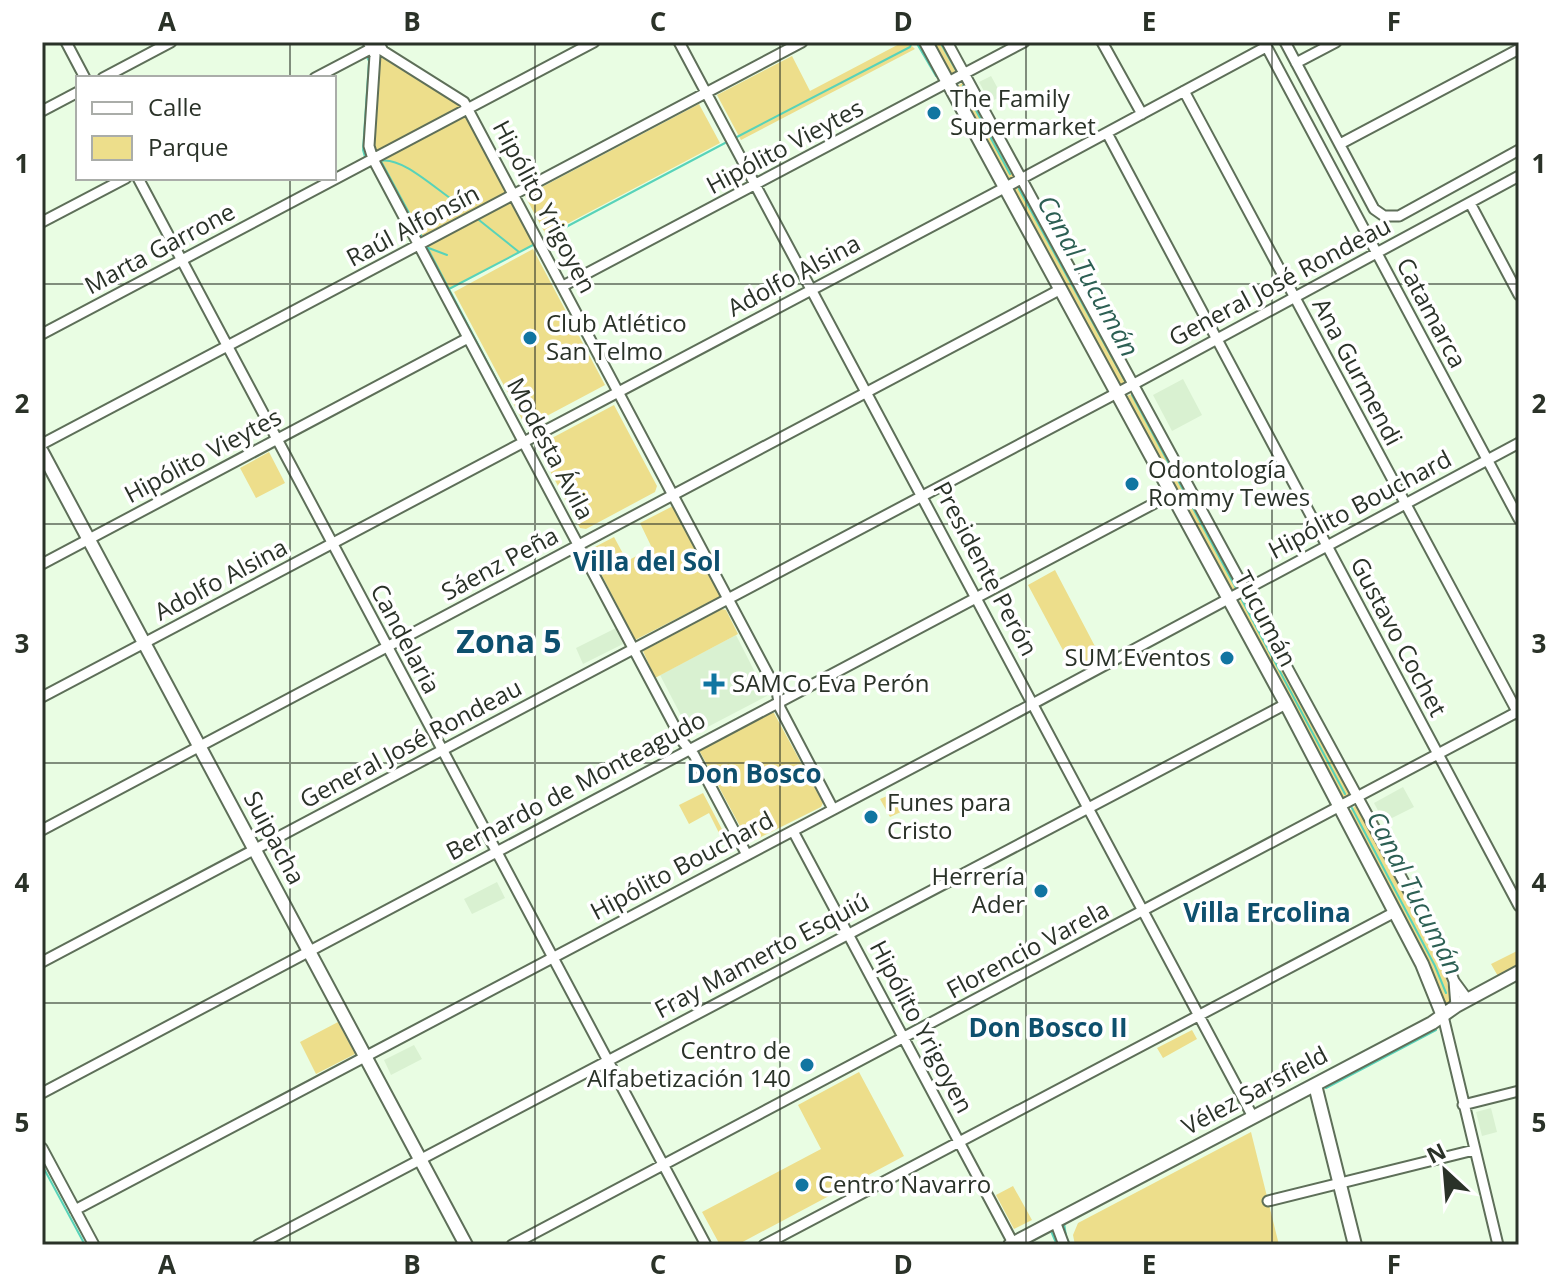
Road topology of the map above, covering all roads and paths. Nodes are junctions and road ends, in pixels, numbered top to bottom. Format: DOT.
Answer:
graph roads {
  1 [pos="66,42"];
  2 [pos="171,42"];
  3 [pos="594,42"];
  4 [pos="679,42"];
  5 [pos="802,42"];
  6 [pos="926,42"];
  7 [pos="947,42"];
  8 [pos="1024,42"];
  9 [pos="1102,42"];
  10 [pos="1285,42"];
  11 [pos="1336,42"];
  12 [pos="376,44"];
  13 [pos="1265,44"];
  14 [pos="1519,49"];
  15 [pos="1296,63"];
  16 [pos="965,74"];
  17 [pos="84,76"];
  18 [pos="107,76"];
  19 [pos="319,76"];
  20 [pos="949,82"];
  21 [pos="1184,91"];
  22 [pos="76,93"];
  23 [pos="706,93"];
  24 [pos="468,109"];
  25 [pos="42,111"];
  26 [pos="1142,114"];
  27 [pos="1107,133"];
  28 [pos="1340,144"];
  29 [pos="1519,150"];
  30 [pos="373,159"];
  31 [pos="1519,176"];
  32 [pos="336,178"];
  33 [pos="1023,178"];
  34 [pos="122,180"];
  35 [pos="139,180"];
  36 [pos="333,180"];
  37 [pos="755,185"];
  38 [pos="1006,187"];
  39 [pos="514,194"];
  40 [pos="1470,203"];
  41 [pos="42,222"];
  42 [pos="418,245"];
  43 [pos="1376,253"];
  44 [pos="181,260"];
  45 [pos="563,286"];
  46 [pos="1061,289"];
  47 [pos="811,290"];
  48 [pos="1519,295"];
  49 [pos="1294,297"];
  50 [pos="42,334"];
  51 [pos="468,338"];
  52 [pos="1217,339"];
  53 [pos="227,347"];
  54 [pos="1134,384"];
  55 [pos="619,391"];
  56 [pos="866,392"];
  57 [pos="1117,393"];
  58 [pos="277,440"];
  59 [pos="523,442"];
  60 [pos="1519,443"];
  61 [pos="42,444"];
  62 [pos="42,452"];
  63 [pos="1487,460"];
  64 [pos="674,494"];
  65 [pos="1172,494"];
  66 [pos="921,495"];
  67 [pos="1406,504"];
  68 [pos="1519,519"];
  69 [pos="89,539"];
  70 [pos="332,543"];
  71 [pos="578,545"];
  72 [pos="1327,546"];
  73 [pos="42,564"];
  74 [pos="1245,590"];
  75 [pos="975,597"];
  76 [pos="729,598"];
  77 [pos="1229,598"];
  78 [pos="144,643"];
  79 [pos="387,647"];
  80 [pos="633,648"];
  81 [pos="42,697"];
  82 [pos="779,701"];
  83 [pos="1032,704"];
  84 [pos="1286,704"];
  85 [pos="1518,712"];
  86 [pos="199,746"];
  87 [pos="689,749"];
  88 [pos="442,750"];
  89 [pos="1438,754"];
  90 [pos="1358,797"];
  91 [pos="1088,807"];
  92 [pos="1340,807"];
  93 [pos="833,809"];
  94 [pos="42,830"];
  95 [pos="793,831"];
  96 [pos="255,849"];
  97 [pos="496,851"];
  98 [pos="747,855"];
  99 [pos="1519,906"];
  100 [pos="1143,912"];
  101 [pos="1395,912"];
  102 [pos="848,934"];
  103 [pos="309,951"];
  104 [pos="552,956"];
  105 [pos="42,962"];
  106 [pos="1519,972"];
  107 [pos="1454,981"];
  108 [pos="1468,1000"];
  109 [pos="1456,1006"];
  110 [pos="1199,1016"];
  111 [pos="1443,1016"];
  112 [pos="904,1038"];
  113 [pos="366,1056"];
  114 [pos="607,1061"];
  115 [pos="1315,1085"];
  116 [pos="1519,1091"];
  117 [pos="42,1093"];
  118 [pos="1463,1105"];
  119 [pos="1253,1117"];
  120 [pos="959,1142"];
  121 [pos="42,1148"];
  122 [pos="1474,1150"];
  123 [pos="420,1159"];
  124 [pos="663,1165"];
  125 [pos="1340,1183"];
  126 [pos="1268,1201"];
  127 [pos="75,1210"];
  128 [pos="1055,1221"];
  129 [pos="1011,1244"];
  130 [pos="94,1245"];
  131 [pos="258,1245"];
  132 [pos="466,1245"];
  133 [pos="512,1245"];
  134 [pos="706,1245"];
  135 [pos="764,1245"];
  136 [pos="1064,1245"];
  137 [pos="1355,1245"];
  138 [pos="1498,1245"];
  1 -- 17 [label="street"];
  2 -- 18 [label="street"];
  3 -- 24 [label="street, Marta Garrone"];
  4 -- 23 [label="street, Presidente Perón"];
  5 -- 23 [label="street, Raúl Alfonsín"];
  6 -- 20 [label="main road, Tucumán"];
  7 -- 16 [label="street, Tucumán"];
  8 -- 16 [label="street, Hipólito Vieytes"];
  9 -- 26 [label="street"];
  10 -- 15 [label="street"];
  11 -- 15 [label="street"];
  12 -- 19 [label="street"];
  12 -- 24 [label="street, Hipólito Yrigoyen"];
  12 -- 30 [label="street, Modesta Ávila"];
  13 -- 21 [label="street, Adolfo Alsina"];
  13 -- 43 [label="street, Catamarca"];
  14 -- 28 [label="street"];
  15 -- 28 [label="street"];
  16 -- 20 [label="street, Hipólito Vieytes"];
  16 -- 33 [label="street, Tucumán"];
  20 -- 37 [label="street, Hipólito Vieytes"];
  20 -- 38 [label="main road, Tucumán"];
  21 -- 26 [label="street, Adolfo Alsina"];
  21 -- 49 [label="street, Ana Gurmendi"];
  22 -- 25 [label="street"];
  23 -- 37 [label="street, Presidente Perón"];
  23 -- 39 [label="street, Raúl Alfonsín"];
  24 -- 30 [label="street, Marta Garrone"];
  24 -- 39 [label="street, Hipólito Yrigoyen"];
  26 -- 27 [label="street, Adolfo Alsina"];
  27 -- 33 [label="street, Adolfo Alsina"];
  27 -- 52 [label="street, Gustavo Cochet"];
  28 -- 29 [label="street"];
  30 -- 32 [label="street, Marta Garrone"];
  30 -- 42 [label="street, Modesta Ávila"];
  31 -- 40 [label="street, General José Rondeau"];
  33 -- 38 [label="street, Adolfo Alsina"];
  33 -- 54 [label="street, Tucumán"];
  34 -- 41 [label="street"];
  35 -- 44 [label="street, Candelaria"];
  36 -- 44 [label="street, Marta Garrone"];
  37 -- 45 [label="street, Hipólito Vieytes"];
  37 -- 47 [label="street, Presidente Perón"];
  38 -- 46 [label="main road, Tucumán"];
  38 -- 47 [label="street, Adolfo Alsina"];
  39 -- 42 [label="street, Raúl Alfonsín"];
  39 -- 45 [label="street, Hipólito Yrigoyen"];
  40 -- 43 [label="street, General José Rondeau"];
  40 -- 48 [label="street"];
  42 -- 51 [label="street, Modesta Ávila"];
  42 -- 53 [label="street, Raúl Alfonsín"];
  43 -- 49 [label="street, General José Rondeau"];
  43 -- 63 [label="street, Catamarca"];
  44 -- 50 [label="street, Marta Garrone"];
  44 -- 53 [label="street, Candelaria"];
  45 -- 55 [label="street, Hipólito Yrigoyen"];
  46 -- 56 [label="street, Sáenz Peña"];
  46 -- 57 [label="main road, Tucumán"];
  47 -- 55 [label="street, Adolfo Alsina"];
  47 -- 56 [label="street, Presidente Perón"];
  49 -- 52 [label="street, General José Rondeau"];
  49 -- 67 [label="street, Ana Gurmendi"];
  51 -- 58 [label="street, Hipólito Vieytes"];
  51 -- 59 [label="street, Modesta Ávila"];
  52 -- 54 [label="street, General José Rondeau"];
  52 -- 72 [label="street, Gustavo Cochet"];
  53 -- 58 [label="street, Candelaria"];
  53 -- 61 [label="street, Raúl Alfonsín"];
  54 -- 57 [label="street, General José Rondeau"];
  54 -- 74 [label="street, Tucumán"];
  55 -- 59 [label="street, Adolfo Alsina"];
  55 -- 64 [label="street, Hipólito Yrigoyen"];
  56 -- 64 [label="street, Sáenz Peña"];
  56 -- 66 [label="street, Presidente Perón"];
  57 -- 65 [label="main road, Tucumán"];
  57 -- 66 [label="street, General José Rondeau"];
  58 -- 69 [label="street, Hipólito Vieytes"];
  58 -- 70 [label="street, Candelaria"];
  59 -- 70 [label="street, Adolfo Alsina"];
  59 -- 71 [label="street, Modesta Ávila"];
  60 -- 63 [label="street, Hipólito Bouchard"];
  62 -- 69 [label="main road, Suipacha"];
  63 -- 67 [label="street, Hipólito Bouchard"];
  63 -- 68 [label="street, Catamarca"];
  64 -- 71 [label="street, Sáenz Peña"];
  64 -- 76 [label="street, Hipólito Yrigoyen"];
  65 -- 75 [label="street, Bernardo de Monteagudo"];
  65 -- 77 [label="main road, Tucumán"];
  66 -- 75 [label="street, Presidente Perón"];
  66 -- 76 [label="street, General José Rondeau"];
  67 -- 72 [label="street, Hipólito Bouchard"];
  67 -- 85 [label="street, Ana Gurmendi"];
  69 -- 73 [label="street, Hipólito Vieytes"];
  69 -- 78 [label="main road, Suipacha"];
  70 -- 78 [label="street, Adolfo Alsina"];
  70 -- 79 [label="street, Candelaria"];
  71 -- 79 [label="street, Sáenz Peña"];
  71 -- 80 [label="street, Modesta Ávila"];
  72 -- 74 [label="street, Hipólito Bouchard"];
  72 -- 89 [label="street, Gustavo Cochet"];
  74 -- 77 [label="street, Hipólito Bouchard"];
  74 -- 90 [label="street, Tucumán"];
  75 -- 82 [label="street, Bernardo de Monteagudo"];
  75 -- 83 [label="street, Presidente Perón"];
  76 -- 80 [label="street, General José Rondeau"];
  76 -- 82 [label="street, Hipólito Yrigoyen"];
  77 -- 83 [label="street, Hipólito Bouchard"];
  77 -- 84 [label="main road, Tucumán"];
  78 -- 81 [label="street, Adolfo Alsina"];
  78 -- 86 [label="main road, Suipacha"];
  79 -- 86 [label="street, Sáenz Peña"];
  79 -- 88 [label="street, Candelaria"];
  80 -- 87 [label="street, Modesta Ávila"];
  80 -- 88 [label="street, General José Rondeau"];
  82 -- 87 [label="street, Bernardo de Monteagudo"];
  82 -- 93 [label="street, Hipólito Yrigoyen"];
  83 -- 91 [label="street, Presidente Perón"];
  83 -- 93 [label="street, Hipólito Bouchard"];
  84 -- 91 [label="street, Fray Mamerto Esquiú"];
  84 -- 92 [label="main road, Tucumán"];
  85 -- 89 [label="street, Florencio Varela"];
  86 -- 94 [label="street, Sáenz Peña"];
  86 -- 96 [label="main road, Suipacha"];
  87 -- 97 [label="street, Bernardo de Monteagudo"];
  87 -- 98 [label="street, Modesta Ávila"];
  88 -- 96 [label="street, General José Rondeau"];
  88 -- 97 [label="street, Candelaria"];
  89 -- 90 [label="street, Florencio Varela"];
  89 -- 99 [label="street, Gustavo Cochet"];
  90 -- 92 [label="street, Florencio Varela"];
  90 -- 107 [label="street, Tucumán"];
  91 -- 100 [label="street, Presidente Perón"];
  91 -- 102 [label="street, Fray Mamerto Esquiú"];
  92 -- 100 [label="street, Florencio Varela"];
  92 -- 101 [label="main road, Tucumán"];
  93 -- 95 [label="street, Hipólito Bouchard"];
  95 -- 98 [label="street, Hipólito Bouchard"];
  95 -- 102 [label="street, Hipólito Yrigoyen"];
  96 -- 103 [label="main road, Suipacha"];
  96 -- 105 [label="street, General José Rondeau"];
  97 -- 103 [label="street, Bernardo de Monteagudo"];
  97 -- 104 [label="street, Candelaria"];
  98 -- 104 [label="street, Hipólito Bouchard"];
  100 -- 110 [label="street, Presidente Perón"];
  100 -- 112 [label="street, Florencio Varela"];
  101 -- 110 [label="street"];
  101 -- 111 [label="main road, Tucumán"];
  102 -- 112 [label="street, Hipólito Yrigoyen"];
  102 -- 114 [label="street, Fray Mamerto Esquiú"];
  103 -- 113 [label="main road, Suipacha"];
  103 -- 117 [label="street, Bernardo de Monteagudo"];
  104 -- 113 [label="street, Hipólito Bouchard"];
  104 -- 114 [label="street, Candelaria"];
  106 -- 108 [label="main road, Vélez Sarsfield"];
  107 -- 108 [label="street, Tucumán"];
  107 -- 109 [label="street, Tucumán"];
  108 -- 109 [label="main road, Vélez Sarsfield"];
  109 -- 111 [label="main road, Vélez Sarsfield"];
  110 -- 119 [label="street, Presidente Perón"];
  110 -- 120 [label="street"];
  111 -- 115 [label="main road, Vélez Sarsfield"];
  111 -- 118 [label="street, Tucumán"];
  112 -- 120 [label="street, Hipólito Yrigoyen"];
  112 -- 124 [label="street, Florencio Varela"];
  113 -- 123 [label="main road, Suipacha"];
  113 -- 127 [label="street, Hipólito Bouchard"];
  114 -- 123 [label="street, Fray Mamerto Esquiú"];
  114 -- 124 [label="street, Candelaria"];
  115 -- 119 [label="main road, Vélez Sarsfield"];
  115 -- 125 [label="main road"];
  116 -- 118 [label="street"];
  118 -- 122 [label="street, Tucumán"];
  119 -- 128 [label="main road, Vélez Sarsfield"];
  120 -- 129 [label="street, Hipólito Yrigoyen"];
  120 -- 135 [label="street"];
  121 -- 127 [label="street"];
  122 -- 125 [label="street"];
  122 -- 138 [label="street, Tucumán"];
  123 -- 131 [label="street, Fray Mamerto Esquiú"];
  123 -- 132 [label="main road, Suipacha"];
  124 -- 133 [label="street, Florencio Varela"];
  124 -- 134 [label="street, Candelaria"];
  125 -- 126 [label="street"];
  125 -- 137 [label="main road"];
  127 -- 130 [label="street"];
  128 -- 129 [label="main road, Vélez Sarsfield"];
  128 -- 136 [label="street"];
}
